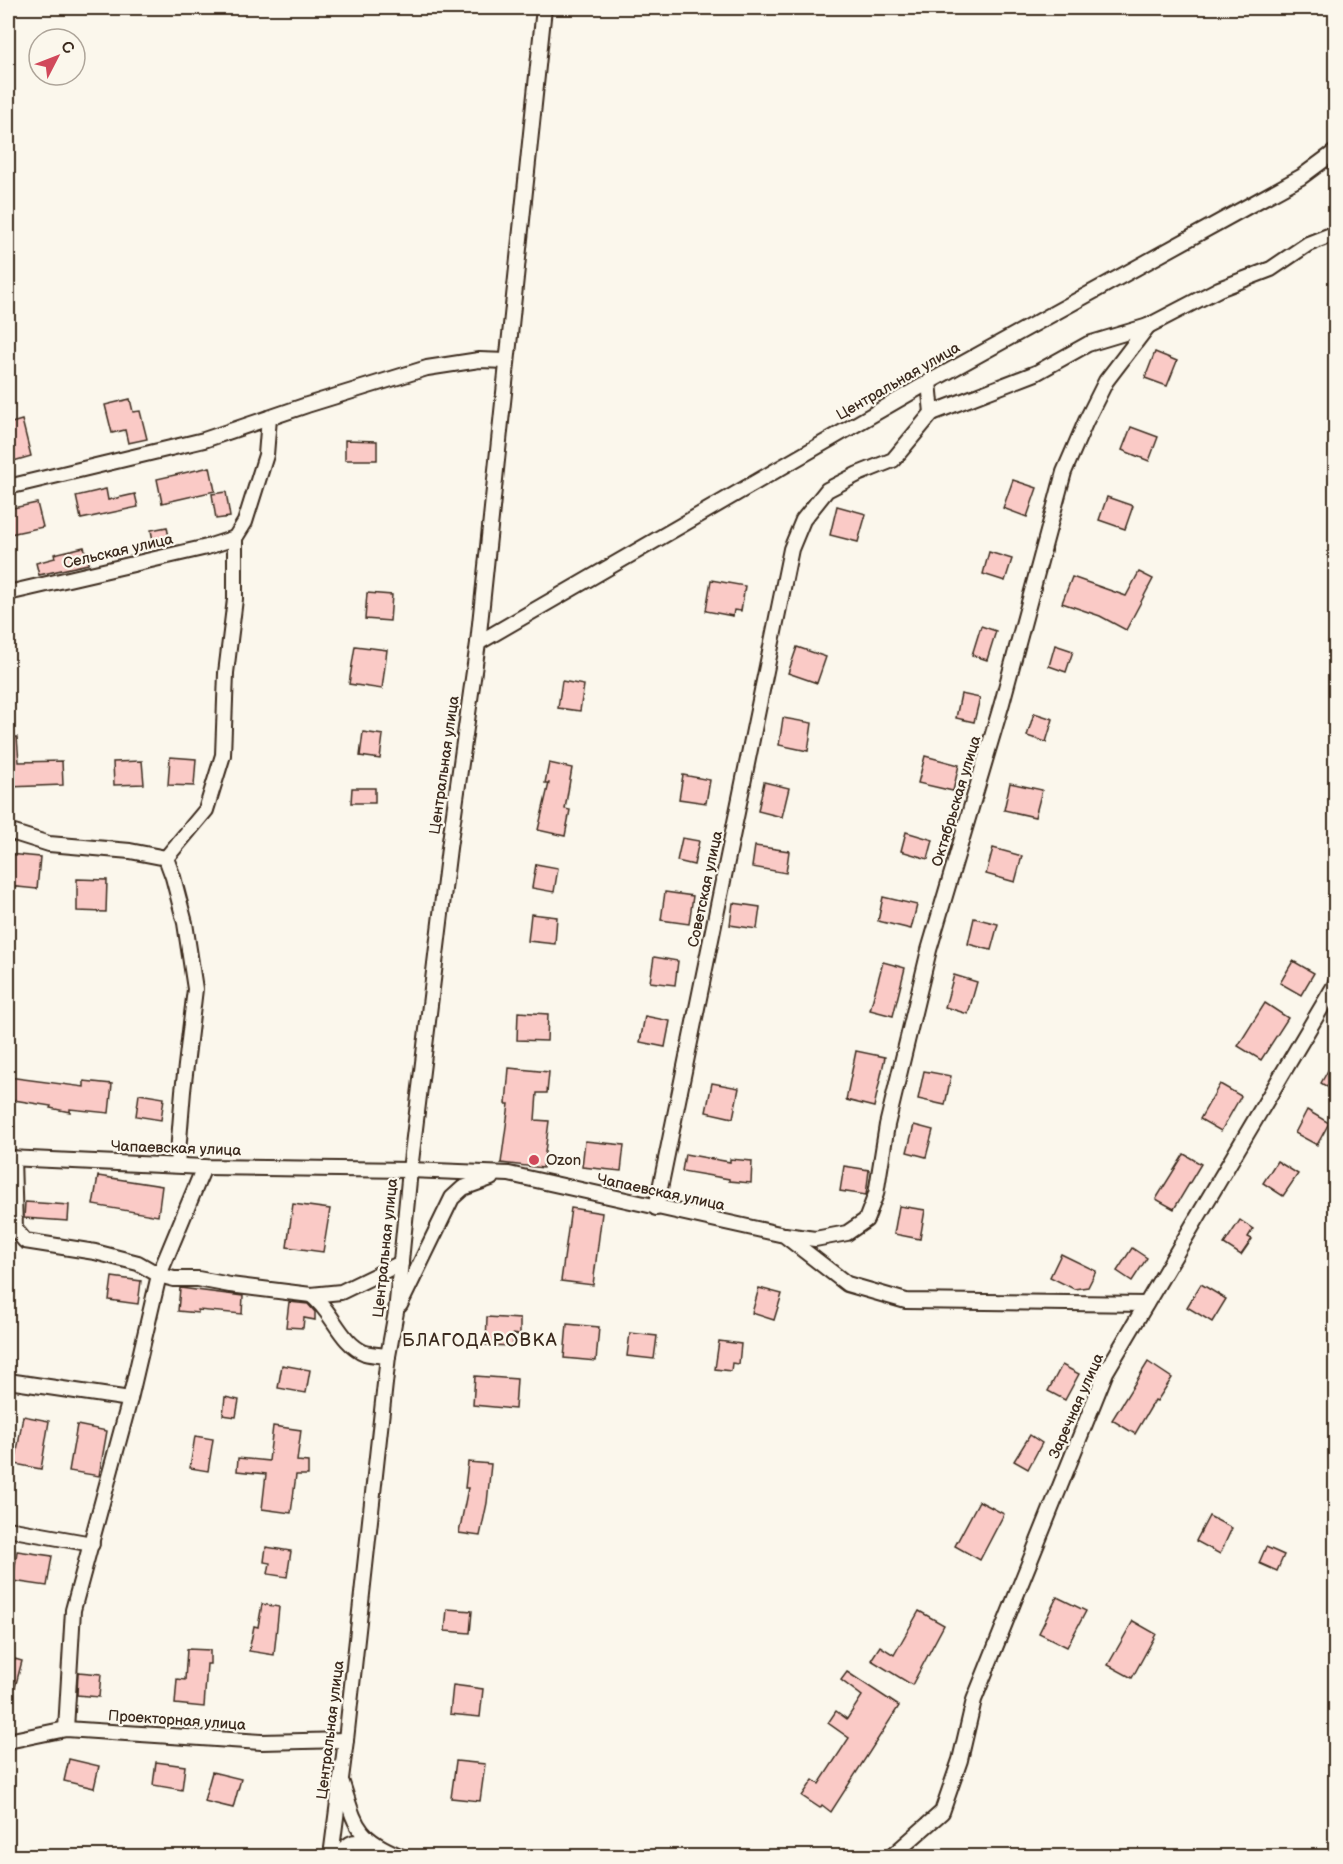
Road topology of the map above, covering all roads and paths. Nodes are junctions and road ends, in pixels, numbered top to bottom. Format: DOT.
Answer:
graph roads {
  1 [pos="544,8"];
  2 [pos="1335,151"];
  3 [pos="1335,233"];
  4 [pos="1148,326"];
  5 [pos="507,362"];
  6 [pos="929,382"];
  7 [pos="932,413"];
  8 [pos="268,418"];
  9 [pos="8,487"];
  10 [pos="235,538"];
  11 [pos="8,593"];
  12 [pos="478,643"];
  13 [pos="8,831"];
  14 [pos="166,858"];
  15 [pos="1335,983"];
  16 [pos="10,1158"];
  17 [pos="177,1165"];
  18 [pos="204,1167"];
  19 [pos="410,1170"];
  20 [pos="509,1174"];
  21 [pos="656,1208"];
  22 [pos="784,1235"];
  23 [pos="401,1263"];
  24 [pos="159,1275"];
  25 [pos="311,1295"];
  26 [pos="1146,1304"];
  27 [pos="396,1312"];
  28 [pos="388,1356"];
  29 [pos="8,1381"];
  30 [pos="130,1399"];
  31 [pos="8,1529"];
  32 [pos="92,1544"];
  33 [pos="66,1729"];
  34 [pos="346,1740"];
  35 [pos="8,1741"];
  36 [pos="340,1780"];
  37 [pos="376,1846"];
  38 [pos="331,1857"];
  39 [pos="338,1857"];
  40 [pos="400,1857"];
  41 [pos="892,1857"];
  1 -- 5 [label="street, Центральная улица"];
  2 -- 6 [label="street, Центральная улица"];
  3 -- 4 [label="street"];
  4 -- 7 [label="street"];
  4 -- 22 [label="street, Октябрьская улица"];
  5 -- 8 [label="street"];
  5 -- 12 [label="street, Центральная улица"];
  6 -- 7 [label="street"];
  6 -- 12 [label="street, Центральная улица"];
  7 -- 21 [label="street, Советская улица"];
  8 -- 9 [label="street"];
  8 -- 10 [label="street"];
  10 -- 11 [label="street, Сельская улица"];
  10 -- 14 [label="street"];
  12 -- 19 [label="street, Центральная улица"];
  13 -- 14 [label="street"];
  14 -- 17 [label="street"];
  15 -- 26 [label="street, Заречная улица"];
  16 -- 17 [label="street, Чапаевская улица"];
  16 -- 24 [label="street"];
  17 -- 18 [label="street, Чапаевская улица"];
  18 -- 19 [label="street, Чапаевская улица"];
  18 -- 24 [label="street"];
  19 -- 20 [label="street, Чапаевская улица"];
  19 -- 23 [label="street, Центральная улица"];
  20 -- 21 [label="street, Чапаевская улица"];
  20 -- 27 [label="street"];
  21 -- 22 [label="street, Чапаевская улица"];
  22 -- 26 [label="street, Чапаевская улица"];
  23 -- 25 [label="street"];
  23 -- 27 [label="street, Центральная улица"];
  24 -- 25 [label="street"];
  24 -- 30 [label="street"];
  25 -- 28 [label="street"];
  26 -- 41 [label="street, Заречная улица"];
  27 -- 28 [label="street, Центральная улица"];
  28 -- 34 [label="street, Центральная улица"];
  29 -- 30 [label="street"];
  30 -- 32 [label="street"];
  31 -- 32 [label="street"];
  32 -- 33 [label="street"];
  33 -- 34 [label="street, Проекторная улица"];
  33 -- 35 [label="street, Проекторная улица"];
  34 -- 36 [label="street, Центральная улица"];
  36 -- 37 [label="street"];
  36 -- 38 [label="street, Центральная улица"];
  37 -- 39 [label="street"];
  37 -- 40 [label="street"];
}
